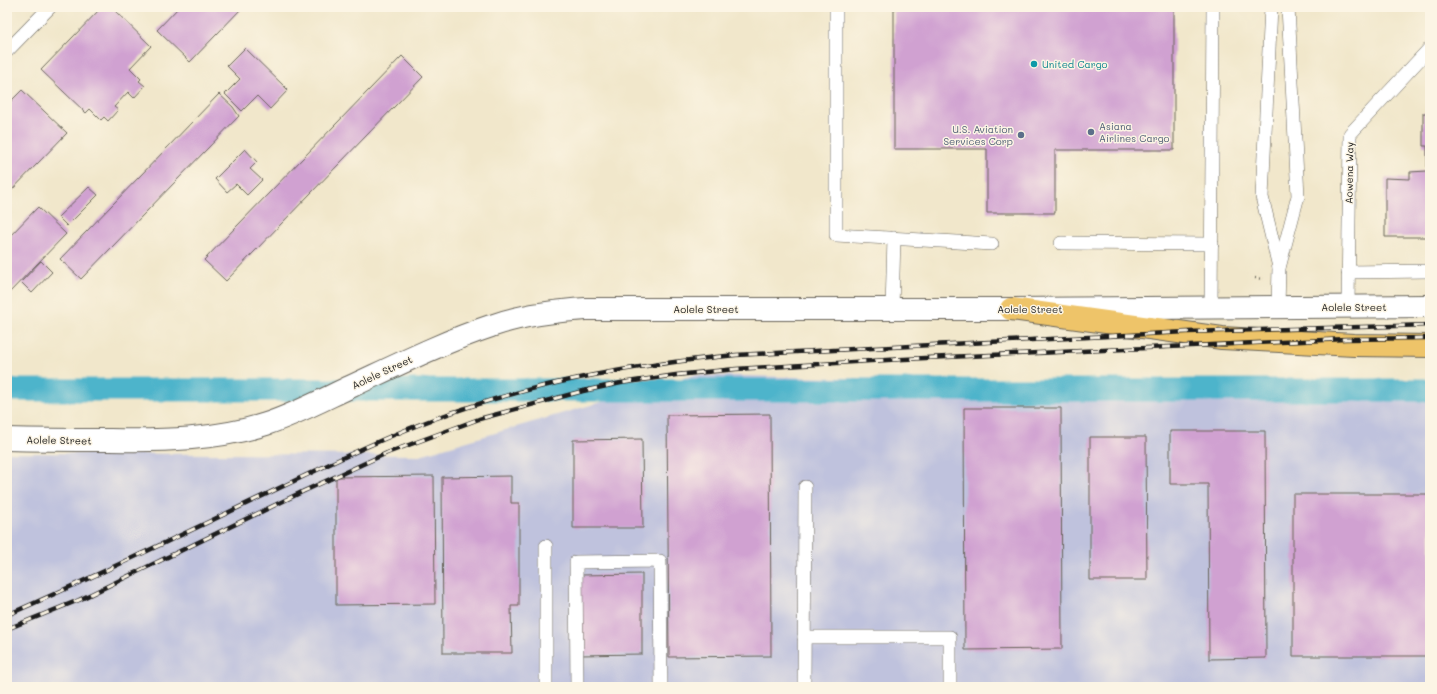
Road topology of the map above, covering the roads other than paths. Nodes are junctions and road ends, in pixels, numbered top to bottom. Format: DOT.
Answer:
graph roads {
  1 [pos="50,7"];
  2 [pos="836,7"];
  3 [pos="1213,7"];
  4 [pos="1271,7"];
  5 [pos="1288,7"];
  6 [pos="1430,48"];
  7 [pos="7,51"];
  8 [pos="894,238"];
  9 [pos="1061,243"];
  10 [pos="992,244"];
  11 [pos="1212,244"];
  12 [pos="1279,268"];
  13 [pos="1430,271"];
  14 [pos="1348,272"];
  15 [pos="1430,306"];
  16 [pos="1278,307"];
  17 [pos="1348,307"];
  18 [pos="1211,308"];
  19 [pos="892,309"];
  20 [pos="1011,309"];
  21 [pos="1430,346"];
  22 [pos="7,440"];
  23 [pos="806,487"];
  24 [pos="546,546"];
  25 [pos="804,637"];
  26 [pos="546,687"];
  27 [pos="577,687"];
  28 [pos="661,687"];
  29 [pos="804,687"];
  30 [pos="950,687"];
  1 -- 7 [label="lane"];
  2 -- 8 [label="lane"];
  3 -- 11 [label="lane"];
  4 -- 12 [label="lane"];
  5 -- 12 [label="lane"];
  6 -- 14 [label="lane, Aowena Way"];
  8 -- 10 [label="lane"];
  8 -- 19 [label="lane"];
  9 -- 11 [label="lane"];
  11 -- 18 [label="lane"];
  12 -- 16 [label="lane"];
  13 -- 14 [label="lane"];
  14 -- 17 [label="lane, Aowena Way"];
  15 -- 17 [label="street, Aolele Street"];
  16 -- 17 [label="street, Aolele Street"];
  16 -- 18 [label="street, Aolele Street"];
  18 -- 20 [label="street, Aolele Street"];
  19 -- 20 [label="street, Aolele Street"];
  19 -- 22 [label="street, Aolele Street"];
  20 -- 21 [label="highway"];
  23 -- 25 [label="lane"];
  24 -- 26 [label="lane"];
  25 -- 29 [label="lane"];
  25 -- 30 [label="lane"];
  27 -- 28 [label="lane"];
}
